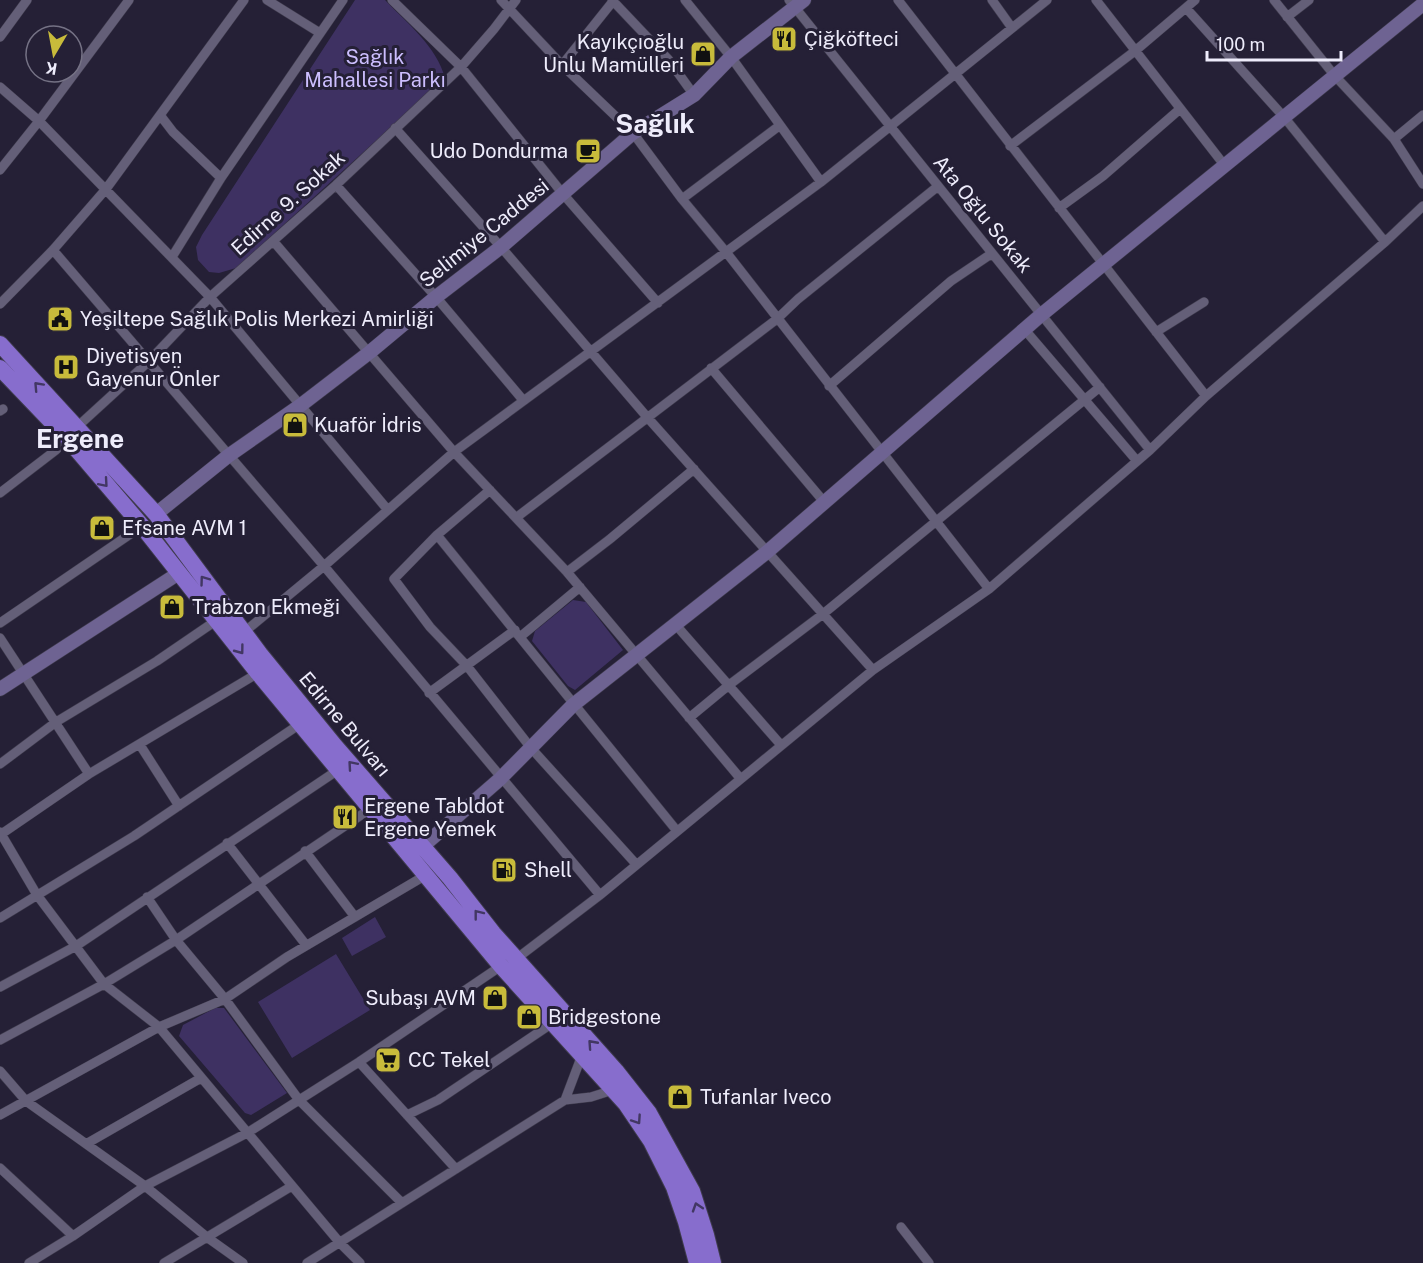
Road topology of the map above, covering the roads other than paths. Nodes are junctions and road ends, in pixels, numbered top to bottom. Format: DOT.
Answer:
graph roads {
  1 [pos="27,0"];
  2 [pos="129,0"];
  3 [pos="244,0"];
  4 [pos="267,0"];
  5 [pos="343,0"];
  6 [pos="392,0"];
  7 [pos="501,0"];
  8 [pos="516,0"];
  9 [pos="613,0"];
  10 [pos="685,0"];
  11 [pos="898,0"];
  12 [pos="992,0"];
  13 [pos="1047,0"];
  14 [pos="1096,0"];
  15 [pos="1195,0"];
  16 [pos="1274,0"];
  17 [pos="1309,0"];
  18 [pos="796,2"];
  19 [pos="1423,4"];
  20 [pos="1186,8"];
  21 [pos="508,9"];
  22 [pos="1287,17"];
  23 [pos="1012,28"];
  24 [pos="320,33"];
  25 [pos="0,37"];
  26 [pos="1135,51"];
  27 [pos="731,57"];
  28 [pos="562,65"];
  29 [pos="461,68"];
  30 [pos="955,74"];
  31 [pos="1335,76"];
  32 [pos="0,87"];
  33 [pos="694,95"];
  34 [pos="1180,110"];
  35 [pos="160,115"];
  36 [pos="1423,115"];
  37 [pos="1284,117"];
  38 [pos="39,122"];
  39 [pos="779,126"];
  40 [pos="890,127"];
  41 [pos="395,128"];
  42 [pos="633,133"];
  43 [pos="1394,140"];
  44 [pos="1010,146"];
  45 [pos="1225,166"];
  46 [pos="0,170"];
  47 [pos="221,178"];
  48 [pos="821,182"];
  49 [pos="1423,184"];
  50 [pos="336,185"];
  51 [pos="937,187"];
  52 [pos="106,189"];
  53 [pos="563,194"];
  54 [pos="682,199"];
  55 [pos="1423,206"];
  56 [pos="1059,208"];
  57 [pos="274,242"];
  58 [pos="1385,242"];
  59 [pos="501,247"];
  60 [pos="53,250"];
  61 [pos="726,252"];
  62 [pos="991,254"];
  63 [pos="172,257"];
  64 [pos="1103,263"];
  65 [pos="210,297"];
  66 [pos="436,297"];
  67 [pos="1204,302"];
  68 [pos="658,303"];
  69 [pos="0,304"];
  70 [pos="1041,315"];
  71 [pos="777,319"];
  72 [pos="1025,330"];
  73 [pos="1156,332"];
  74 [pos="0,344"];
  75 [pos="370,352"];
  76 [pos="590,352"];
  77 [pos="147,363"];
  78 [pos="0,368"];
  79 [pos="711,368"];
  80 [pos="829,386"];
  81 [pos="1100,387"];
  82 [pos="1206,396"];
  83 [pos="1086,399"];
  84 [pos="523,400"];
  85 [pos="301,405"];
  86 [pos="647,417"];
  87 [pos="72,432"];
  88 [pos="1150,450"];
  89 [pos="454,452"];
  90 [pos="882,454"];
  91 [pos="228,456"];
  92 [pos="1137,461"];
  93 [pos="694,469"];
  94 [pos="490,490"];
  95 [pos="0,493"];
  96 [pos="825,503"];
  97 [pos="387,509"];
  98 [pos="156,514"];
  99 [pos="517,517"];
  100 [pos="936,522"];
  101 [pos="141,526"];
  102 [pos="437,535"];
  103 [pos="767,552"];
  104 [pos="324,566"];
  105 [pos="567,572"];
  106 [pos="178,573"];
  107 [pos="580,587"];
  108 [pos="988,589"];
  109 [pos="823,614"];
  110 [pos="217,620"];
  111 [pos="0,623"];
  112 [pos="675,624"];
  113 [pos="243,633"];
  114 [pos="517,633"];
  115 [pos="0,638"];
  116 [pos="636,654"];
  117 [pos="467,666"];
  118 [pos="873,670"];
  119 [pos="24,673"];
  120 [pos="258,673"];
  121 [pos="729,685"];
  122 [pos="0,689"];
  123 [pos="429,693"];
  124 [pos="573,705"];
  125 [pos="689,718"];
  126 [pos="56,722"];
  127 [pos="300,724"];
  128 [pos="140,745"];
  129 [pos="781,745"];
  130 [pos="531,748"];
  131 [pos="0,764"];
  132 [pos="338,770"];
  133 [pos="89,774"];
  134 [pos="500,778"];
  135 [pos="740,778"];
  136 [pos="179,806"];
  137 [pos="370,809"];
  138 [pos="677,831"];
  139 [pos="1,834"];
  140 [pos="227,843"];
  141 [pos="423,846"];
  142 [pos="305,851"];
  143 [pos="636,864"];
  144 [pos="426,875"];
  145 [pos="258,886"];
  146 [pos="37,895"];
  147 [pos="600,895"];
  148 [pos="147,897"];
  149 [pos="355,917"];
  150 [pos="0,918"];
  151 [pos="176,940"];
  152 [pos="306,945"];
  153 [pos="76,946"];
  154 [pos="509,962"];
  155 [pos="104,984"];
  156 [pos="0,987"];
  157 [pos="225,999"];
  158 [pos="554,1022"];
  159 [pos="159,1027"];
  160 [pos="0,1040"];
  161 [pos="582,1055"];
  162 [pos="359,1062"];
  163 [pos="0,1071"];
  164 [pos="201,1078"];
  165 [pos="614,1090"];
  166 [pos="299,1100"];
  167 [pos="565,1100"];
  168 [pos="26,1101"];
  169 [pos="0,1115"];
  170 [pos="407,1115"];
  171 [pos="247,1133"];
  172 [pos="86,1144"];
  173 [pos="0,1168"];
  174 [pos="456,1169"];
  175 [pos="145,1186"];
  176 [pos="292,1186"];
  177 [pos="402,1203"];
  178 [pos="901,1227"];
  179 [pos="74,1236"];
  180 [pos="208,1238"];
  181 [pos="340,1243"];
  182 [pos="29,1263"];
  183 [pos="164,1263"];
  184 [pos="243,1263"];
  185 [pos="307,1263"];
  186 [pos="360,1263"];
  187 [pos="697,1263"];
  188 [pos="713,1263"];
  189 [pos="929,1263"];
  1 -- 25 [label="street"];
  2 -- 38 [label="street"];
  3 -- 35 [label="street"];
  4 -- 24 [label="street"];
  5 -- 24 [label="street"];
  6 -- 29 [label="street"];
  7 -- 21 [label="street"];
  8 -- 21 [label="street, Edirne 9. Sokak"];
  9 -- 28 [label="street"];
  9 -- 33 [label="street"];
  10 -- 27 [label="street"];
  11 -- 30 [label="street"];
  12 -- 23 [label="street"];
  13 -- 23 [label="street"];
  14 -- 26 [label="street"];
  15 -- 20 [label="street"];
  16 -- 22 [label="street"];
  17 -- 22 [label="street"];
  18 -- 27 [label="street, Selimiye Caddesi"];
  18 -- 40 [label="street, Ata Oğlu Sokak"];
  19 -- 31 [label="street"];
  20 -- 26 [label="street"];
  20 -- 37 [label="street"];
  21 -- 28 [label="street"];
  21 -- 29 [label="street, Edirne 9. Sokak"];
  22 -- 31 [label="street"];
  23 -- 30 [label="street"];
  24 -- 47 [label="street"];
  26 -- 34 [label="street"];
  26 -- 44 [label="street"];
  27 -- 33 [label="street, Selimiye Caddesi"];
  27 -- 39 [label="street"];
  28 -- 42 [label="street"];
  29 -- 41 [label="street, Edirne 9. Sokak"];
  29 -- 53 [label="street"];
  30 -- 40 [label="street"];
  30 -- 44 [label="street"];
  31 -- 37 [label="street"];
  31 -- 43 [label="street"];
  32 -- 38 [label="street"];
  33 -- 42 [label="street, Selimiye Caddesi"];
  34 -- 45 [label="street"];
  34 -- 56 [label="street"];
  35 -- 47 [label="street"];
  35 -- 52 [label="street"];
  36 -- 43 [label="street"];
  37 -- 45 [label="street"];
  37 -- 58 [label="street"];
  38 -- 46 [label="street"];
  38 -- 52 [label="street"];
  39 -- 48 [label="street"];
  39 -- 54 [label="street"];
  40 -- 48 [label="street"];
  40 -- 51 [label="street, Ata Oğlu Sokak"];
  41 -- 50 [label="street, Edirne 9. Sokak"];
  41 -- 59 [label="street"];
  42 -- 53 [label="street, Selimiye Caddesi"];
  42 -- 54 [label="street"];
  43 -- 49 [label="street"];
  44 -- 56 [label="street"];
  45 -- 64 [label="street"];
  47 -- 63 [label="street"];
  48 -- 61 [label="street"];
  50 -- 57 [label="street, Edirne 9. Sokak"];
  50 -- 66 [label="street"];
  51 -- 62 [label="street, Ata Oğlu Sokak"];
  51 -- 71 [label="street"];
  52 -- 60 [label="street"];
  52 -- 63 [label="street"];
  53 -- 59 [label="street, Selimiye Caddesi"];
  53 -- 68 [label="street"];
  54 -- 61 [label="street"];
  55 -- 58 [label="street"];
  56 -- 64 [label="street"];
  57 -- 65 [label="street, Edirne 9. Sokak"];
  57 -- 75 [label="street"];
  58 -- 82 [label="street"];
  59 -- 66 [label="street, Selimiye Caddesi"];
  59 -- 76 [label="street"];
  60 -- 69 [label="street"];
  60 -- 77 [label="street"];
  61 -- 68 [label="street"];
  61 -- 71 [label="street"];
  62 -- 70 [label="street, Ata Oğlu Sokak"];
  62 -- 80 [label="street"];
  63 -- 65 [label="street"];
  64 -- 70 [label="street"];
  64 -- 73 [label="street"];
  65 -- 77 [label="street, Edirne 9. Sokak"];
  65 -- 85 [label="street"];
  66 -- 75 [label="street, Selimiye Caddesi"];
  66 -- 84 [label="street"];
  67 -- 73 [label="street"];
  68 -- 76 [label="street"];
  70 -- 72 [label="street"];
  70 -- 81 [label="street, Ata Oğlu Sokak"];
  71 -- 79 [label="street"];
  71 -- 80 [label="street"];
  72 -- 83 [label="street"];
  72 -- 90 [label="street"];
  73 -- 82 [label="street"];
  87 -- 74 [label="highway, Edirne Bulvarı, one-way"];
  75 -- 85 [label="street, Selimiye Caddesi"];
  75 -- 89 [label="street"];
  76 -- 84 [label="street"];
  76 -- 86 [label="street"];
  77 -- 87 [label="street, Edirne 9. Sokak"];
  77 -- 91 [label="street"];
  78 -- 87 [label="highway, Edirne Bulvarı"];
  79 -- 86 [label="street"];
  79 -- 96 [label="street"];
  80 -- 90 [label="street"];
  81 -- 83 [label="street"];
  81 -- 88 [label="street, Ata Oğlu Sokak"];
  82 -- 88 [label="street"];
  83 -- 92 [label="street"];
  83 -- 100 [label="street"];
  84 -- 89 [label="street"];
  85 -- 91 [label="street, Selimiye Caddesi"];
  85 -- 97 [label="street"];
  86 -- 93 [label="street"];
  86 -- 99 [label="street"];
  87 -- 95 [label="street, Edirne 9. Sokak"];
  87 -- 98 [label="highway, Edirne Bulvarı"];
  87 -- 101 [label="highway, Edirne Bulvarı, one-way"];
  88 -- 92 [label="street"];
  89 -- 94 [label="street"];
  89 -- 97 [label="street"];
  90 -- 96 [label="street"];
  90 -- 100 [label="street"];
  91 -- 98 [label="street, Selimiye Caddesi"];
  91 -- 104 [label="street"];
  92 -- 108 [label="street"];
  93 -- 103 [label="street"];
  93 -- 105 [label="street"];
  94 -- 99 [label="street"];
  94 -- 102 [label="street"];
  96 -- 103 [label="street"];
  97 -- 104 [label="street"];
  113 -- 98 [label="highway, Edirne Bulvarı, one-way"];
  99 -- 105 [label="street"];
  100 -- 108 [label="street"];
  100 -- 109 [label="street"];
  101 -- 106 [label="highway, Edirne Bulvarı"];
  101 -- 111 [label="street"];
  102 -- 114 [label="street"];
  102 -- 117 [label="street"];
  103 -- 109 [label="street"];
  103 -- 112 [label="street"];
  104 -- 113 [label="street"];
  104 -- 123 [label="street"];
  105 -- 107 [label="street"];
  106 -- 110 [label="highway, Edirne Bulvarı"];
  106 -- 119 [label="street"];
  107 -- 114 [label="street"];
  107 -- 116 [label="street"];
  108 -- 118 [label="street"];
  109 -- 118 [label="street"];
  109 -- 121 [label="street"];
  110 -- 120 [label="highway, Edirne Bulvarı, one-way"];
  110 -- 126 [label="street"];
  112 -- 116 [label="street"];
  112 -- 121 [label="street"];
  141 -- 113 [label="highway, Edirne Bulvarı, one-way"];
  114 -- 117 [label="street"];
  114 -- 124 [label="street"];
  115 -- 119 [label="street"];
  116 -- 124 [label="street"];
  116 -- 125 [label="street"];
  117 -- 123 [label="street"];
  117 -- 130 [label="street"];
  118 -- 129 [label="street"];
  119 -- 122 [label="street"];
  119 -- 126 [label="street"];
  120 -- 127 [label="highway, Edirne Bulvarı"];
  120 -- 128 [label="street"];
  121 -- 125 [label="street"];
  121 -- 129 [label="street"];
  123 -- 134 [label="street"];
  124 -- 130 [label="street"];
  124 -- 138 [label="street"];
  125 -- 135 [label="street"];
  126 -- 131 [label="street"];
  126 -- 133 [label="street"];
  127 -- 132 [label="highway, Edirne Bulvarı"];
  127 -- 136 [label="street"];
  128 -- 133 [label="street"];
  128 -- 136 [label="street"];
  129 -- 135 [label="street"];
  130 -- 134 [label="street"];
  130 -- 143 [label="street"];
  132 -- 137 [label="highway, Edirne Bulvarı"];
  132 -- 140 [label="street"];
  133 -- 139 [label="street"];
  134 -- 141 [label="street"];
  134 -- 147 [label="street"];
  135 -- 138 [label="street"];
  136 -- 146 [label="street"];
  137 -- 142 [label="street"];
  137 -- 144 [label="highway, Edirne Bulvarı"];
  138 -- 143 [label="street"];
  139 -- 146 [label="street"];
  140 -- 145 [label="street"];
  140 -- 148 [label="street"];
  154 -- 141 [label="highway, Edirne Bulvarı, one-way"];
  142 -- 145 [label="street"];
  142 -- 149 [label="street"];
  143 -- 147 [label="street"];
  144 -- 149 [label="street"];
  144 -- 154 [label="highway, Edirne Bulvarı"];
  145 -- 151 [label="street"];
  145 -- 152 [label="street"];
  146 -- 150 [label="street"];
  146 -- 153 [label="street"];
  147 -- 154 [label="street"];
  148 -- 151 [label="street"];
  148 -- 153 [label="street"];
  149 -- 152 [label="street"];
  151 -- 155 [label="street"];
  151 -- 157 [label="street"];
  152 -- 157 [label="street"];
  153 -- 155 [label="street"];
  153 -- 156 [label="street"];
  154 -- 158 [label="highway, Edirne Bulvarı"];
  154 -- 162 [label="street"];
  188 -- 154 [label="highway, Edirne Bulvarı, one-way"];
  155 -- 159 [label="street"];
  155 -- 160 [label="street"];
  157 -- 159 [label="street"];
  157 -- 166 [label="street"];
  158 -- 161 [label="highway, Edirne Bulvarı"];
  158 -- 170 [label="street"];
  159 -- 164 [label="street"];
  159 -- 168 [label="street"];
  161 -- 165 [label="highway, Edirne Bulvarı"];
  161 -- 167 [label="street"];
  162 -- 166 [label="street"];
  162 -- 170 [label="street"];
  163 -- 168 [label="street"];
  164 -- 171 [label="street"];
  164 -- 172 [label="street"];
  165 -- 167 [label="street"];
  165 -- 187 [label="highway, Edirne Bulvarı, one-way"];
  166 -- 171 [label="street"];
  166 -- 177 [label="street"];
  167 -- 174 [label="street"];
  168 -- 169 [label="street"];
  168 -- 172 [label="street"];
  170 -- 174 [label="street"];
  171 -- 175 [label="street"];
  171 -- 176 [label="street"];
  172 -- 175 [label="street"];
  173 -- 179 [label="street"];
  174 -- 177 [label="street"];
  175 -- 179 [label="street"];
  175 -- 180 [label="street"];
  176 -- 180 [label="street"];
  176 -- 181 [label="street"];
  177 -- 181 [label="street"];
  178 -- 189 [label="street"];
  179 -- 182 [label="street"];
  180 -- 183 [label="street"];
  180 -- 184 [label="street"];
  181 -- 185 [label="street"];
  181 -- 186 [label="street"];
}
